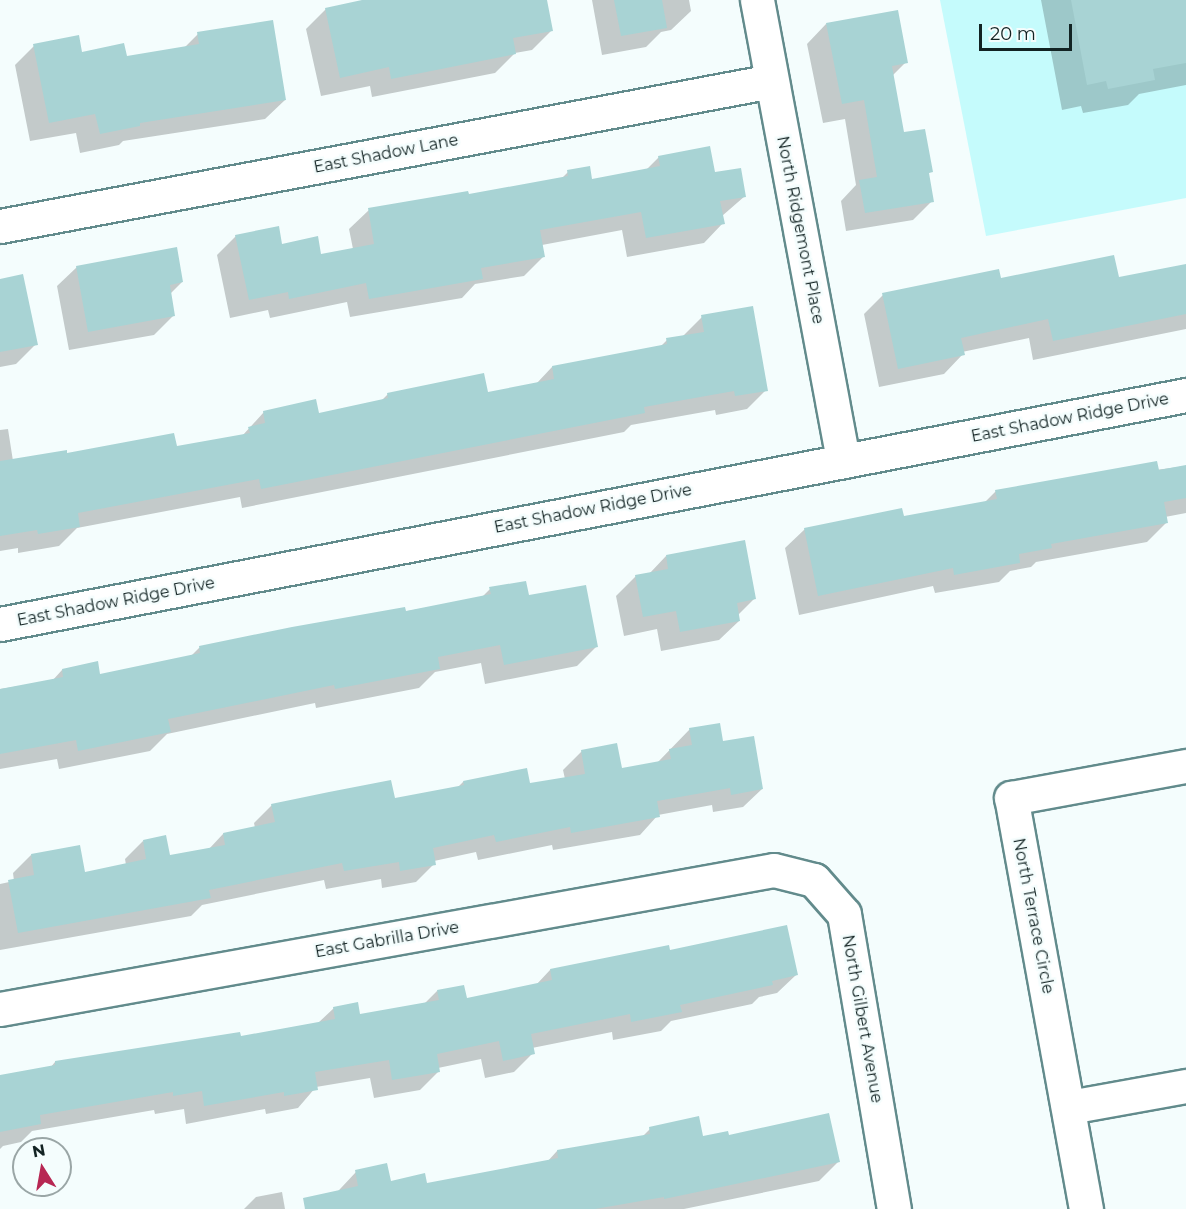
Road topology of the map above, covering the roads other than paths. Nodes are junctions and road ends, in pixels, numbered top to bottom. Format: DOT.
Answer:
graph roads {
  1 [pos="757,0"];
  2 [pos="772,81"];
  3 [pos="0,226"];
  4 [pos="1186,396"];
  5 [pos="843,461"];
  6 [pos="0,624"];
  7 [pos="1186,766"];
  8 [pos="774,870"];
  9 [pos="0,1010"];
  10 [pos="1186,1086"];
  11 [pos="1069,1107"];
  12 [pos="894,1209"];
  13 [pos="1086,1209"];
  1 -- 2 [label="street, North Ridgemont Place"];
  2 -- 3 [label="street, East Shadow Lane"];
  2 -- 5 [label="street, North Ridgemont Place"];
  4 -- 5 [label="street, East Shadow Ridge Drive"];
  5 -- 6 [label="street, East Shadow Ridge Drive"];
  7 -- 11 [label="street, North Terrace Circle"];
  8 -- 9 [label="street, East Gabrilla Drive"];
  8 -- 12 [label="street, North Gilbert Avenue"];
  10 -- 11 [label="street"];
  11 -- 13 [label="street, North Terrace Circle"];
}
